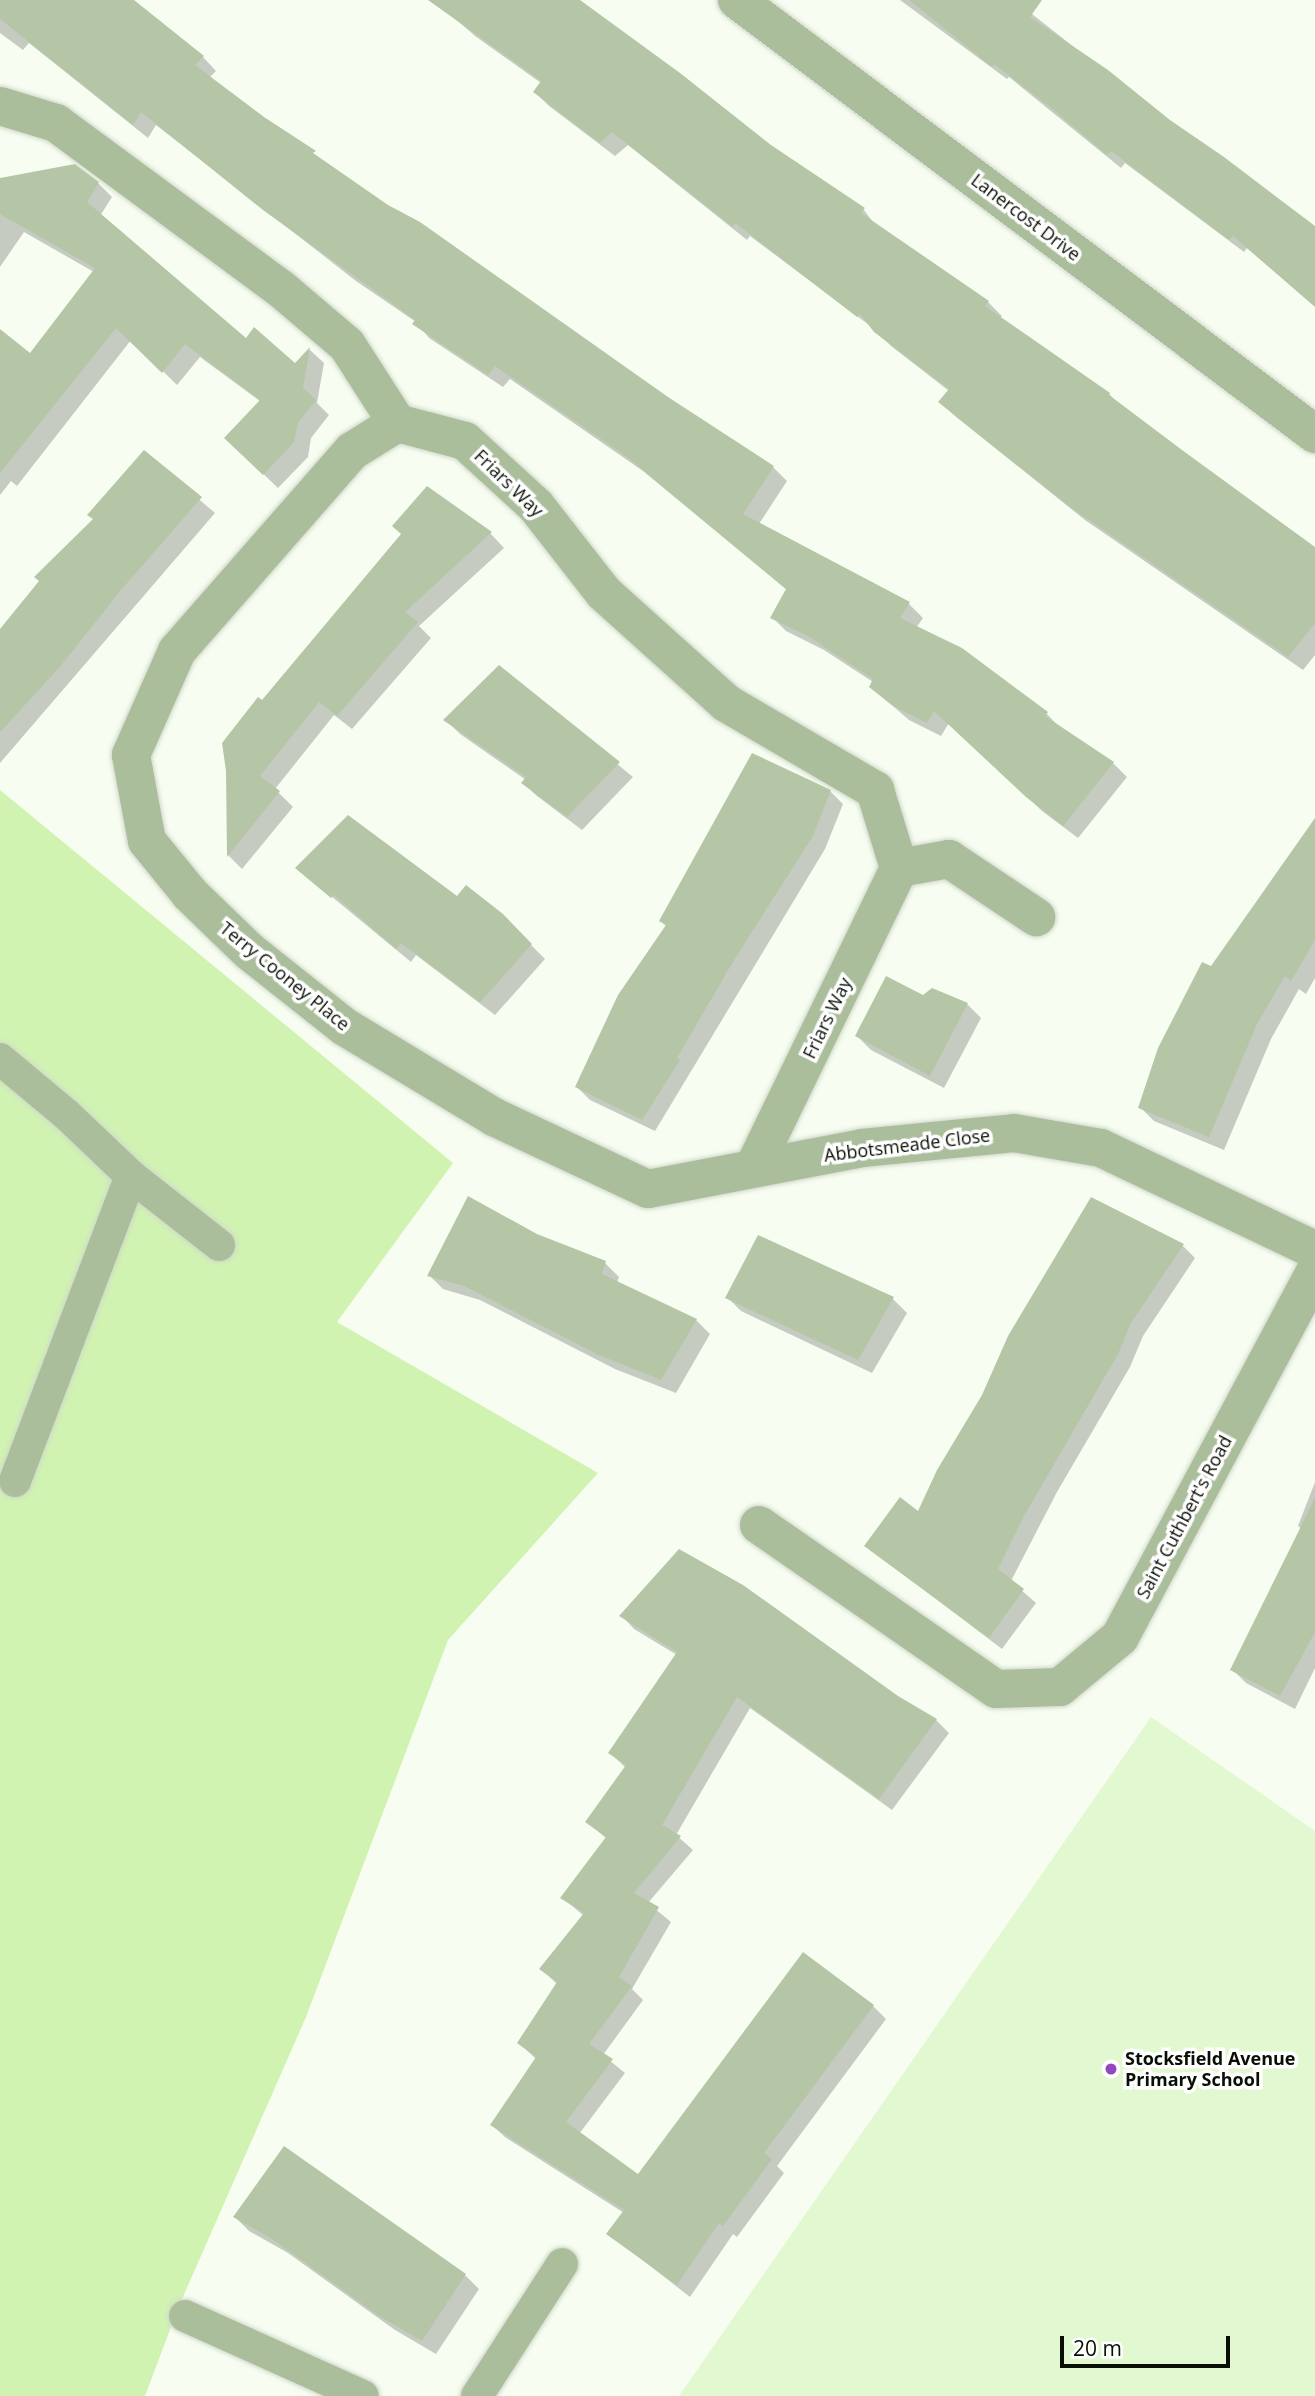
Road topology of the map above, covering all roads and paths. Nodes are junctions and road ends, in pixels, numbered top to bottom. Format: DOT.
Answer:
graph roads {
  1 [pos="737,0"];
  2 [pos="0,106"];
  3 [pos="397,423"];
  4 [pos="1315,434"];
  5 [pos="899,868"];
  6 [pos="1036,917"];
  7 [pos="0,1059"];
  8 [pos="494,1117"];
  9 [pos="754,1167"];
  10 [pos="131,1176"];
  11 [pos="219,1245"];
  12 [pos="1315,1250"];
  13 [pos="1315,1272"];
  14 [pos="15,1481"];
  15 [pos="759,1525"];
  16 [pos="562,2263"];
  17 [pos="185,2316"];
  18 [pos="363,2396"];
  19 [pos="477,2396"];
  1 -- 4 [label="street, Lanercost Drive"];
  2 -- 3 [label="street"];
  3 -- 5 [label="street, Friars Way"];
  3 -- 8 [label="street, Terry Cooney Place"];
  5 -- 6 [label="street"];
  5 -- 9 [label="street, Friars Way"];
  7 -- 10 [label="lane"];
  8 -- 9 [label="street, Abbotsmeade Close"];
  9 -- 12 [label="street, Abbotsmeade Close"];
  10 -- 11 [label="lane"];
  10 -- 14 [label="lane"];
  13 -- 15 [label="street, Saint Cuthbert's Road"];
  16 -- 19 [label="lane"];
  17 -- 18 [label="lane"];
}
